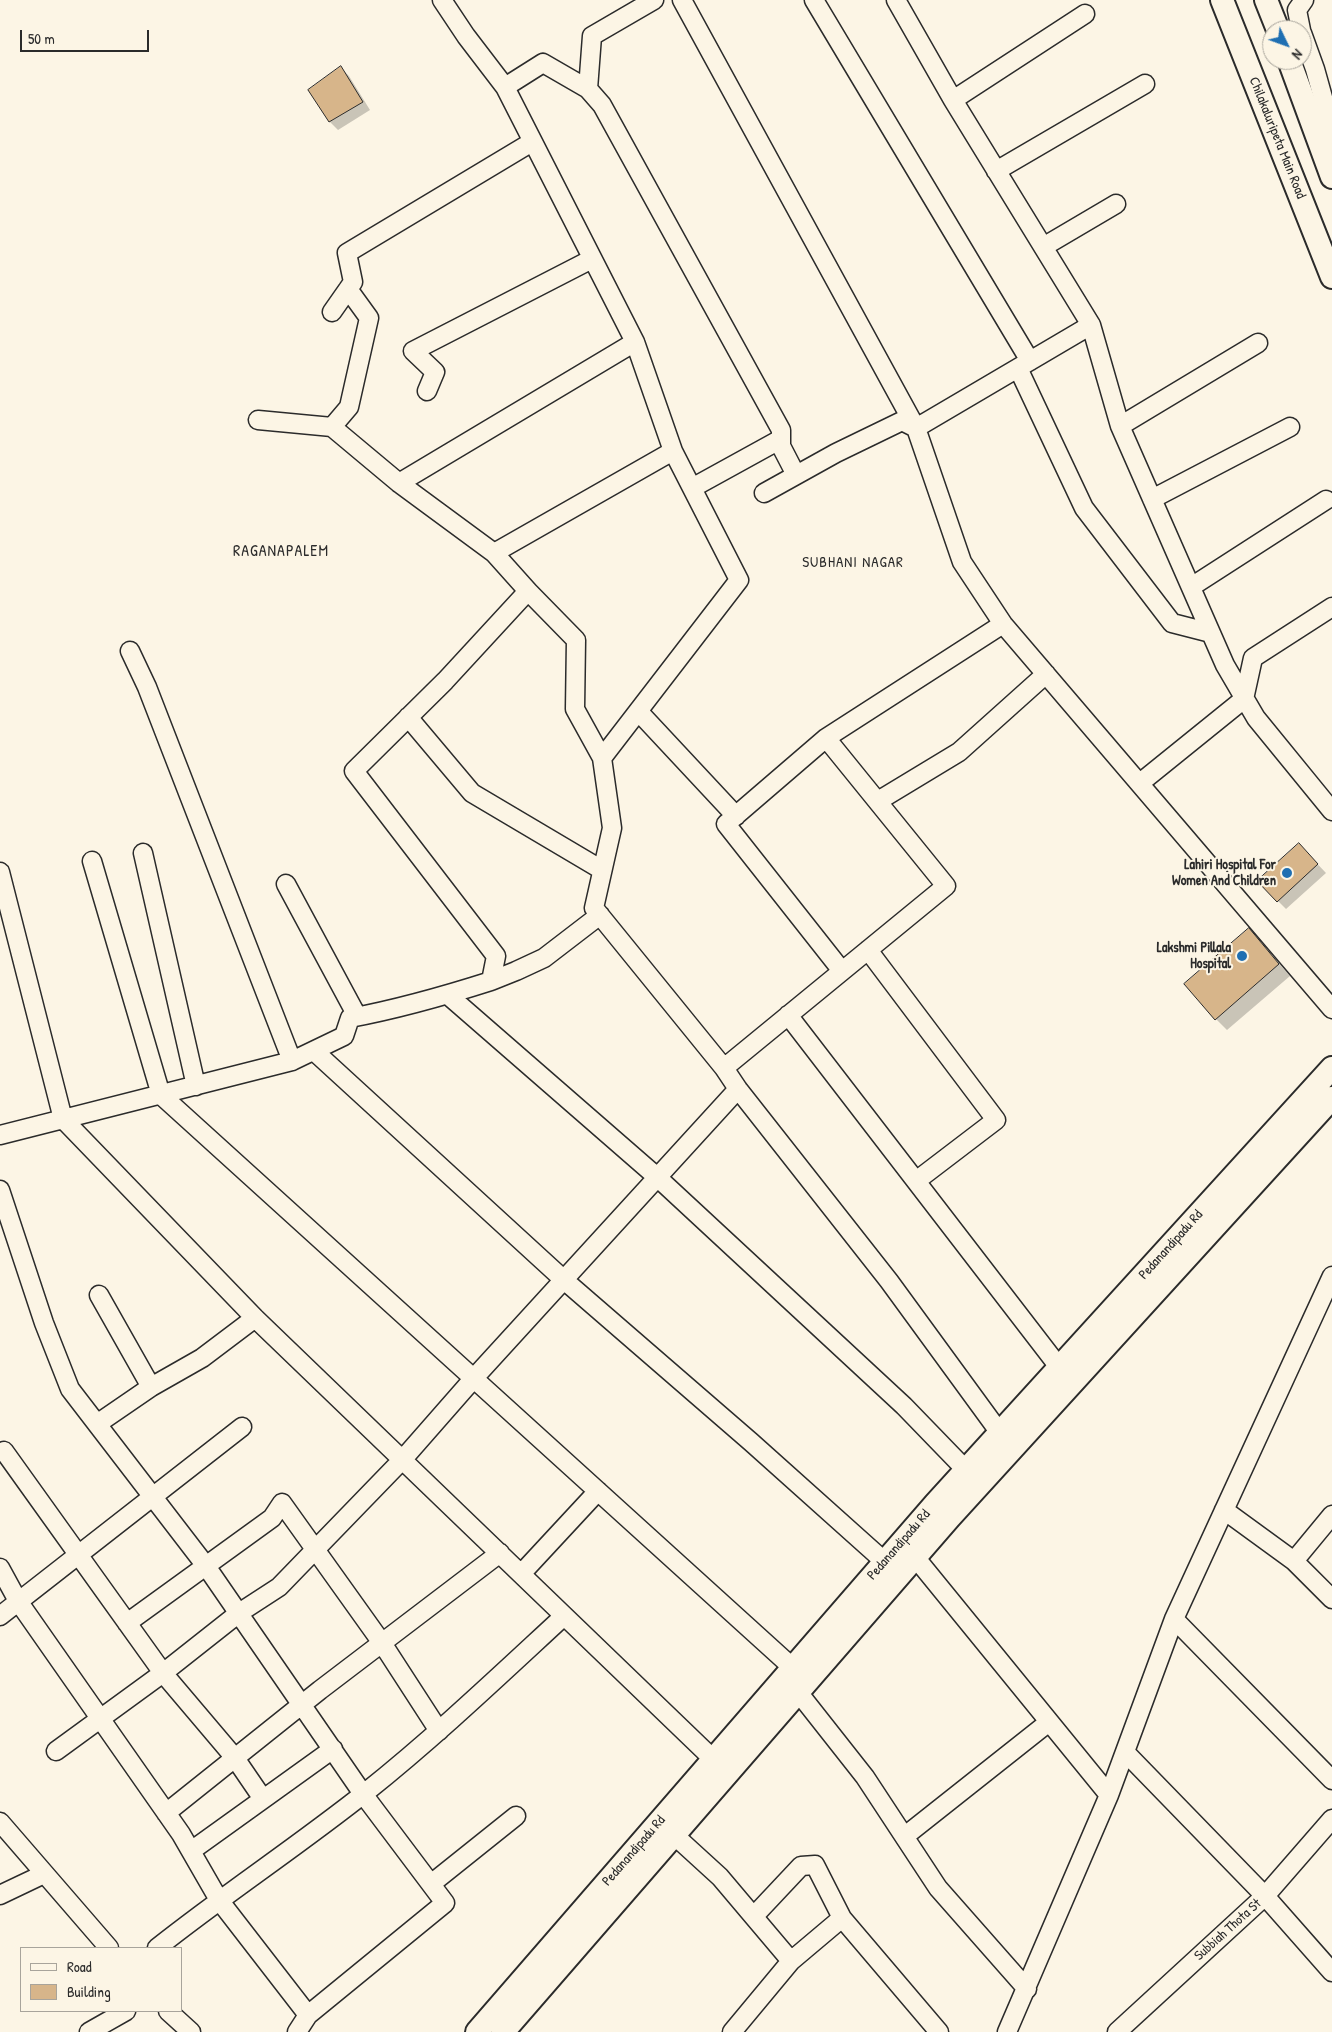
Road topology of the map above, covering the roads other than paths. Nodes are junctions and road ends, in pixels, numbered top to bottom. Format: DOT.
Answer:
graph roads {
  1 [pos="442,0"];
  2 [pos="654,0"];
  3 [pos="682,0"];
  4 [pos="814,0"];
  5 [pos="897,0"];
  6 [pos="1222,0"];
  7 [pos="1266,0"];
  8 [pos="1304,0"];
  9 [pos="1085,14"];
  10 [pos="1274,20"];
  11 [pos="1299,20"];
  12 [pos="1312,60"];
  13 [pos="1293,70"];
  14 [pos="1145,84"];
  15 [pos="504,87"];
  16 [pos="588,89"];
  17 [pos="953,100"];
  18 [pos="532,142"];
  19 [pos="1321,147"];
  20 [pos="996,171"];
  21 [pos="1332,177"];
  22 [pos="1116,204"];
  23 [pos="1043,247"];
  24 [pos="592,259"];
  25 [pos="1332,277"];
  26 [pos="348,289"];
  27 [pos="332,312"];
  28 [pos="1091,325"];
  29 [pos="634,342"];
  30 [pos="1258,344"];
  31 [pos="1024,364"];
  32 [pos="427,390"];
  33 [pos="258,420"];
  34 [pos="332,426"];
  35 [pos="1120,426"];
  36 [pos="1290,426"];
  37 [pos="916,428"];
  38 [pos="781,439"];
  39 [pos="673,451"];
  40 [pos="796,475"];
  41 [pos="399,483"];
  42 [pos="692,488"];
  43 [pos="764,493"];
  44 [pos="1152,499"];
  45 [pos="1326,500"];
  46 [pos="494,553"];
  47 [pos="1191,587"];
  48 [pos="528,591"];
  49 [pos="1332,607"];
  50 [pos="1004,624"];
  51 [pos="1211,633"];
  52 [pos="130,650"];
  53 [pos="1046,674"];
  54 [pos="1244,698"];
  55 [pos="638,711"];
  56 [pos="408,717"];
  57 [pos="826,738"];
  58 [pos="602,758"];
  59 [pos="1140,783"];
  60 [pos="878,801"];
  61 [pos="1332,811"];
  62 [pos="736,816"];
  63 [pos="143,853"];
  64 [pos="92,861"];
  65 [pos="602,870"];
  66 [pos="0,872"];
  67 [pos="286,884"];
  68 [pos="600,915"];
  69 [pos="868,950"];
  70 [pos="842,971"];
  71 [pos="491,980"];
  72 [pos="448,994"];
  73 [pos="1332,1009"];
  74 [pos="788,1015"];
  75 [pos="357,1016"];
  76 [pos="314,1051"];
  77 [pos="292,1061"];
  78 [pos="724,1068"];
  79 [pos="1332,1068"];
  80 [pos="196,1086"];
  81 [pos="738,1089"];
  82 [pos="161,1095"];
  83 [pos="1332,1098"];
  84 [pos="63,1119"];
  85 [pos="0,1135"];
  86 [pos="657,1177"];
  87 [pos="916,1181"];
  88 [pos="0,1190"];
  89 [pos="564,1280"];
  90 [pos="1330,1284"];
  91 [pos="99,1295"];
  92 [pos="256,1318"];
  93 [pos="1059,1368"];
  94 [pos="474,1378"];
  95 [pos="151,1387"];
  96 [pos="97,1424"];
  97 [pos="242,1427"];
  98 [pos="1000,1433"];
  99 [pos="4,1451"];
  100 [pos="403,1459"];
  101 [pos="966,1470"];
  102 [pos="598,1491"];
  103 [pos="153,1497"];
  104 [pos="1224,1510"];
  105 [pos="1332,1515"];
  106 [pos="314,1551"];
  107 [pos="500,1553"];
  108 [pos="78,1555"];
  109 [pos="915,1557"];
  110 [pos="1294,1561"];
  111 [pos="885,1562"];
  112 [pos="206,1566"];
  113 [pos="0,1568"];
  114 [pos="521,1574"];
  115 [pos="1332,1599"];
  116 [pos="18,1601"];
  117 [pos="239,1613"];
  118 [pos="0,1616"];
  119 [pos="564,1616"];
  120 [pos="1174,1619"];
  121 [pos="128,1623"];
  122 [pos="382,1643"];
  123 [pos="793,1668"];
  124 [pos="163,1673"];
  125 [pos="798,1692"];
  126 [pos="303,1704"];
  127 [pos="101,1719"];
  128 [pos="1048,1722"];
  129 [pos="439,1731"];
  130 [pos="333,1749"];
  131 [pos="56,1751"];
  132 [pos="1125,1752"];
  133 [pos="235,1758"];
  134 [pos="714,1759"];
  135 [pos="1332,1780"];
  136 [pos="363,1794"];
  137 [pos="1109,1795"];
  138 [pos="263,1799"];
  139 [pos="166,1813"];
  140 [pos="516,1816"];
  141 [pos="1332,1820"];
  142 [pos="0,1822"];
  143 [pos="674,1835"];
  144 [pos="905,1836"];
  145 [pos="191,1851"];
  146 [pos="44,1874"];
  147 [pos="431,1884"];
  148 [pos="0,1895"];
  149 [pos="1265,1896"];
  150 [pos="219,1900"];
  151 [pos="754,1916"];
  152 [pos="842,1918"];
  153 [pos="108,1947"];
  154 [pos="158,1947"];
  155 [pos="792,1962"];
  156 [pos="1332,1972"];
  157 [pos="1027,1988"];
  158 [pos="124,2012"];
  159 [pos="169,2012"];
  160 [pos="308,2016"];
  161 [pos="511,2029"];
  162 [pos="89,2032"];
  163 [pos="191,2032"];
  164 [pos="297,2032"];
  165 [pos="477,2032"];
  166 [pos="732,2032"];
  167 [pos="939,2032"];
  168 [pos="1007,2032"];
  169 [pos="1117,2032"];
  1 -- 15 [label="street"];
  2 -- 16 [label="street"];
  3 -- 37 [label="street"];
  4 -- 31 [label="street"];
  5 -- 17 [label="street"];
  6 -- 25 [label="main road, Chilakaluripeta Main Road"];
  7 -- 10 [label="main road"];
  8 -- 11 [label="street"];
  9 -- 17 [label="street"];
  12 -- 19 [label="street"];
  13 -- 19 [label="main road"];
  14 -- 20 [label="street"];
  15 -- 16 [label="street"];
  15 -- 18 [label="street"];
  16 -- 38 [label="street"];
  17 -- 20 [label="street"];
  18 -- 24 [label="street"];
  18 -- 26 [label="street"];
  19 -- 21 [label="main road"];
  20 -- 23 [label="street"];
  22 -- 23 [label="street"];
  23 -- 28 [label="street"];
  24 -- 29 [label="street"];
  24 -- 32 [label="street"];
  26 -- 27 [label="street"];
  26 -- 34 [label="street"];
  28 -- 31 [label="street"];
  28 -- 35 [label="street"];
  29 -- 39 [label="street"];
  29 -- 41 [label="street"];
  30 -- 35 [label="street"];
  31 -- 37 [label="street"];
  31 -- 51 [label="street"];
  33 -- 34 [label="street"];
  34 -- 41 [label="street"];
  35 -- 44 [label="street"];
  36 -- 44 [label="street"];
  37 -- 40 [label="street"];
  37 -- 50 [label="street"];
  38 -- 40 [label="street"];
  38 -- 42 [label="street"];
  39 -- 42 [label="street"];
  39 -- 46 [label="street"];
  40 -- 43 [label="street"];
  41 -- 46 [label="street"];
  42 -- 55 [label="street"];
  44 -- 47 [label="street"];
  45 -- 47 [label="street"];
  46 -- 48 [label="street"];
  47 -- 51 [label="street"];
  48 -- 56 [label="street"];
  48 -- 58 [label="street"];
  49 -- 54 [label="street"];
  50 -- 53 [label="street"];
  50 -- 57 [label="street"];
  51 -- 54 [label="street"];
  52 -- 77 [label="street"];
  53 -- 59 [label="street"];
  53 -- 60 [label="street"];
  54 -- 59 [label="street"];
  54 -- 61 [label="street"];
  55 -- 58 [label="street"];
  55 -- 62 [label="street"];
  56 -- 65 [label="street"];
  56 -- 71 [label="street"];
  57 -- 60 [label="street"];
  57 -- 62 [label="street"];
  58 -- 65 [label="street"];
  59 -- 73 [label="street"];
  60 -- 69 [label="street"];
  62 -- 70 [label="street"];
  63 -- 80 [label="street"];
  64 -- 82 [label="street"];
  65 -- 68 [label="street"];
  66 -- 84 [label="street"];
  67 -- 75 [label="street"];
  68 -- 71 [label="street"];
  68 -- 78 [label="street"];
  69 -- 70 [label="street"];
  69 -- 87 [label="street"];
  70 -- 74 [label="street"];
  71 -- 72 [label="street"];
  72 -- 75 [label="street"];
  72 -- 86 [label="street"];
  74 -- 78 [label="street"];
  74 -- 87 [label="street"];
  75 -- 76 [label="street"];
  76 -- 77 [label="street"];
  76 -- 89 [label="street"];
  77 -- 80 [label="street"];
  78 -- 81 [label="street"];
  79 -- 93 [label="main road, Pedanandipadu Rd"];
  80 -- 82 [label="street"];
  81 -- 86 [label="street"];
  81 -- 98 [label="street"];
  82 -- 84 [label="street"];
  82 -- 94 [label="street"];
  83 -- 109 [label="main road, Pedanandipadu Rd"];
  84 -- 85 [label="street"];
  84 -- 92 [label="street"];
  86 -- 89 [label="street"];
  86 -- 101 [label="street"];
  87 -- 93 [label="street"];
  88 -- 96 [label="street"];
  89 -- 94 [label="street"];
  89 -- 111 [label="street"];
  90 -- 104 [label="street"];
  91 -- 95 [label="street"];
  92 -- 95 [label="street"];
  92 -- 100 [label="street"];
  93 -- 98 [label="main road, Pedanandipadu Rd"];
  94 -- 100 [label="street"];
  94 -- 102 [label="street"];
  95 -- 96 [label="street"];
  96 -- 103 [label="street"];
  97 -- 103 [label="street"];
  98 -- 101 [label="main road, Pedanandipadu Rd"];
  99 -- 108 [label="street"];
  100 -- 106 [label="street"];
  100 -- 107 [label="street"];
  101 -- 111 [label="main road, Pedanandipadu Rd"];
  102 -- 114 [label="street"];
  102 -- 123 [label="street"];
  103 -- 108 [label="street"];
  103 -- 112 [label="street"];
  104 -- 110 [label="street"];
  104 -- 120 [label="street"];
  105 -- 110 [label="street"];
  106 -- 112 [label="street"];
  106 -- 117 [label="street"];
  106 -- 122 [label="street"];
  107 -- 114 [label="street"];
  107 -- 122 [label="street"];
  108 -- 116 [label="street"];
  108 -- 121 [label="street"];
  109 -- 125 [label="main road, Pedanandipadu Rd"];
  109 -- 128 [label="street"];
  110 -- 115 [label="street"];
  111 -- 123 [label="main road, Pedanandipadu Rd"];
  112 -- 117 [label="street"];
  112 -- 121 [label="street"];
  113 -- 116 [label="street"];
  114 -- 119 [label="street"];
  116 -- 118 [label="street"];
  116 -- 127 [label="street"];
  117 -- 124 [label="street"];
  117 -- 126 [label="street"];
  119 -- 129 [label="street"];
  119 -- 134 [label="street"];
  120 -- 132 [label="street"];
  120 -- 135 [label="street"];
  121 -- 124 [label="street"];
  122 -- 126 [label="street"];
  122 -- 129 [label="street"];
  123 -- 134 [label="main road, Pedanandipadu Rd"];
  124 -- 127 [label="street"];
  124 -- 133 [label="street"];
  125 -- 143 [label="main road, Pedanandipadu Rd"];
  125 -- 144 [label="street"];
  126 -- 130 [label="street"];
  126 -- 133 [label="street"];
  127 -- 131 [label="street"];
  127 -- 139 [label="street"];
  128 -- 137 [label="street"];
  128 -- 144 [label="street"];
  129 -- 136 [label="street"];
  130 -- 136 [label="street"];
  130 -- 138 [label="street"];
  132 -- 137 [label="street"];
  132 -- 149 [label="street"];
  133 -- 138 [label="street"];
  133 -- 139 [label="street"];
  134 -- 165 [label="main road, Pedanandipadu Rd"];
  136 -- 147 [label="street"];
  136 -- 150 [label="street"];
  137 -- 157 [label="street"];
  138 -- 145 [label="street"];
  139 -- 145 [label="street"];
  140 -- 147 [label="street"];
  141 -- 149 [label="street, Subbiah Thota St"];
  142 -- 146 [label="street"];
  143 -- 151 [label="street"];
  143 -- 161 [label="main road, Pedanandipadu Rd"];
  144 -- 157 [label="street"];
  145 -- 150 [label="street"];
  146 -- 148 [label="street"];
  146 -- 153 [label="street"];
  147 -- 160 [label="street"];
  149 -- 156 [label="street"];
  149 -- 169 [label="street, Subbiah Thota St"];
  150 -- 154 [label="street"];
  150 -- 160 [label="street"];
  151 -- 152 [label="street"];
  151 -- 155 [label="street"];
  152 -- 155 [label="street"];
  152 -- 167 [label="street"];
  155 -- 166 [label="street"];
  157 -- 168 [label="street"];
  158 -- 162 [label="street"];
  159 -- 163 [label="street"];
  160 -- 164 [label="street"];
}
